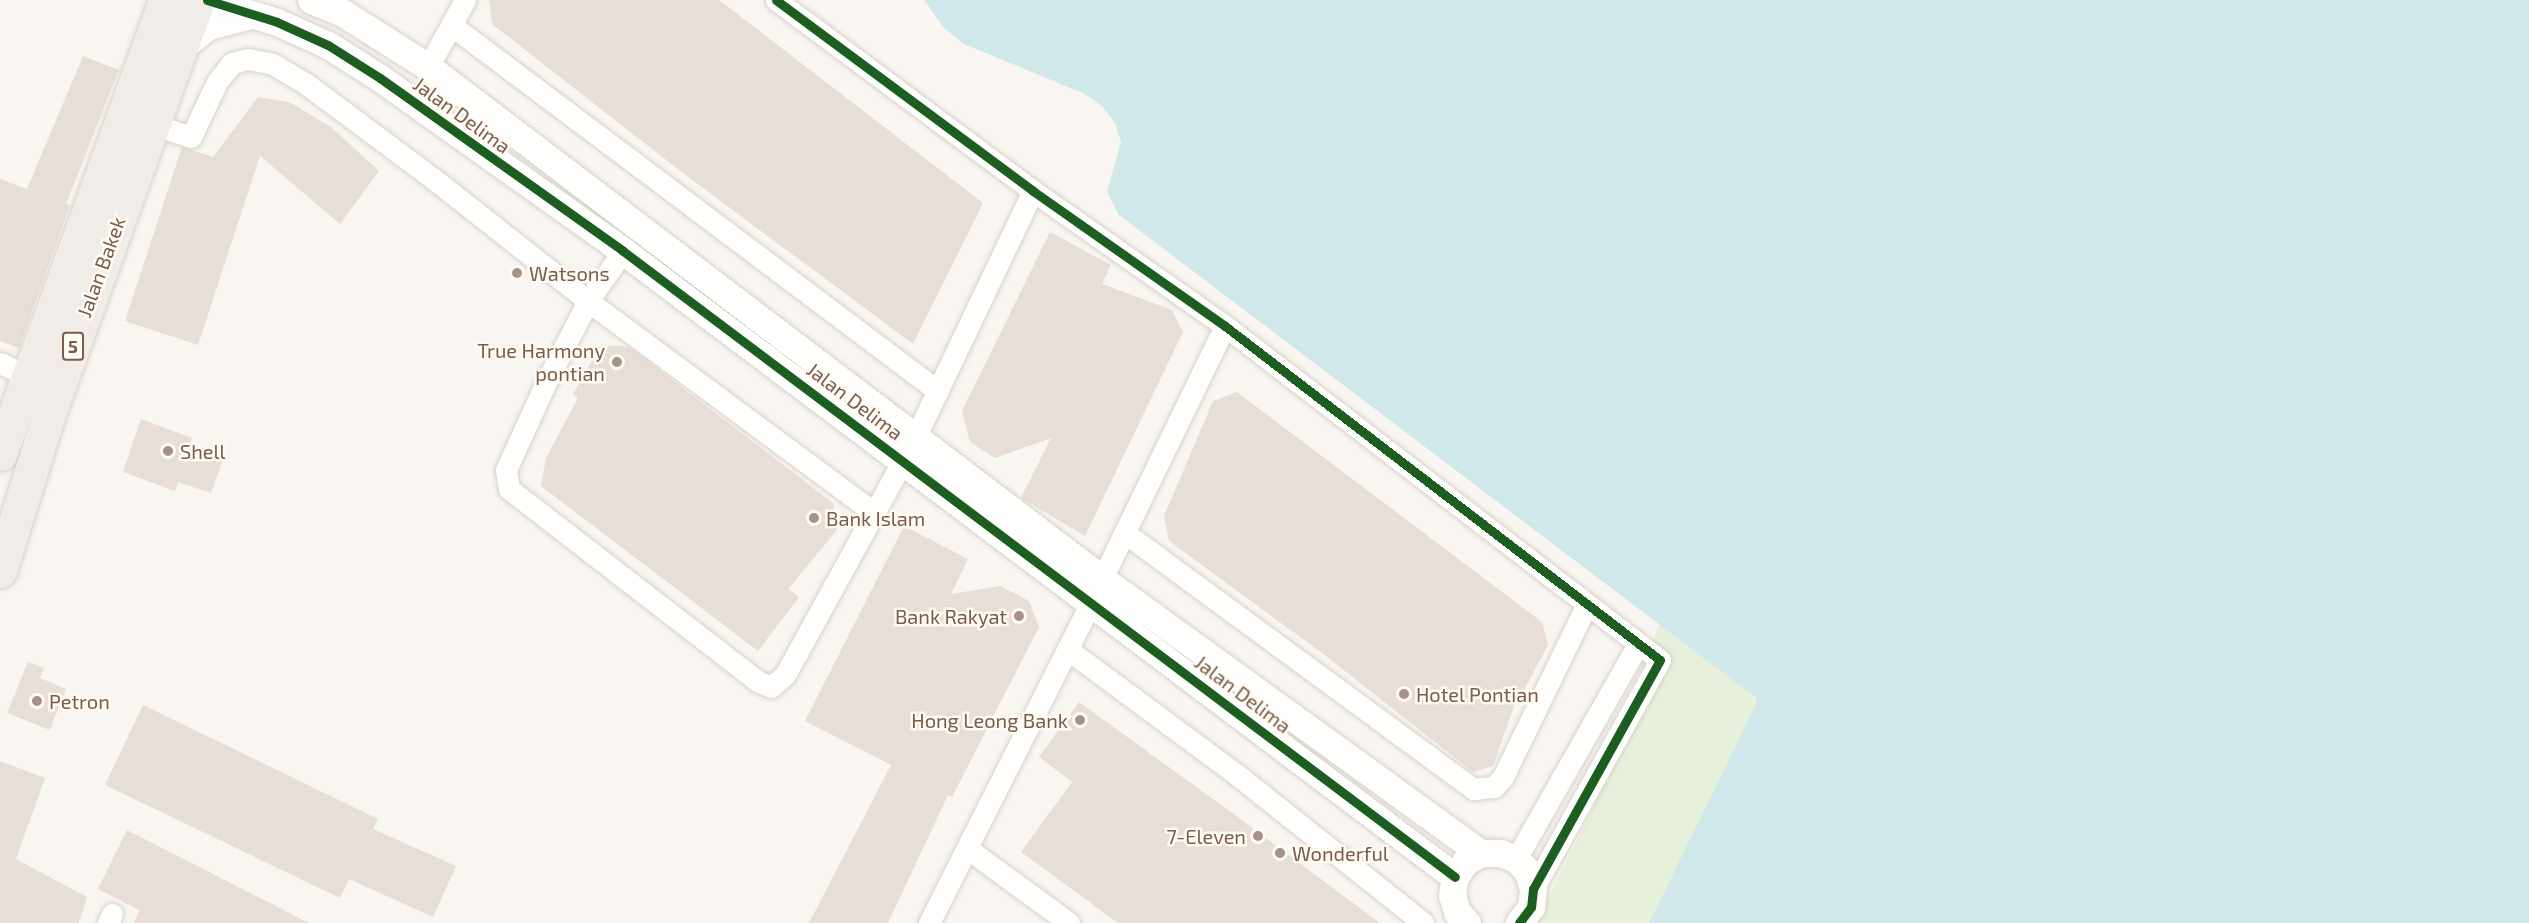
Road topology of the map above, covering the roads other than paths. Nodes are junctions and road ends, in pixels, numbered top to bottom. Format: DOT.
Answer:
graph roads {
  1 [pos="165,0"];
  2 [pos="198,0"];
  3 [pos="207,0"];
  4 [pos="311,0"];
  5 [pos="465,0"];
  6 [pos="776,0"];
  7 [pos="253,14"];
  8 [pos="452,25"];
  9 [pos="180,48"];
  10 [pos="428,68"];
  11 [pos="152,124"];
  12 [pos="495,162"];
  13 [pos="1033,191"];
  14 [pos="623,251"];
  15 [pos="588,301"];
  16 [pos="1225,326"];
  17 [pos="13,369"];
  18 [pos="938,391"];
  19 [pos="909,449"];
  20 [pos="0,454"];
  21 [pos="873,512"];
  22 [pos="1125,533"];
  23 [pos="0,571"];
  24 [pos="1097,590"];
  25 [pos="1587,604"];
  26 [pos="1638,644"];
  27 [pos="1067,649"];
  28 [pos="968,849"];
  29 [pos="1481,853"];
  30 [pos="1516,860"];
  31 [pos="1455,877"];
  32 [pos="1533,889"];
  33 [pos="929,923"];
  34 [pos="1069,923"];
  35 [pos="1423,923"];
  36 [pos="1467,923"];
  37 [pos="1520,923"];
  1 -- 17 [label="highway, Jalan Bakek / 5"];
  2 -- 9 [label="highway, Jalan Bakek / 5"];
  3 -- 7 [label="street, Jalan Delima"];
  4 -- 10 [label="street, Jalan Delima"];
  5 -- 8 [label="street"];
  6 -- 13 [label="street"];
  7 -- 9 [label="street"];
  7 -- 12 [label="street, Jalan Delima"];
  8 -- 10 [label="street"];
  8 -- 18 [label="street"];
  9 -- 11 [label="highway, Jalan Bakek / 5"];
  10 -- 12 [label="street"];
  10 -- 19 [label="street, Jalan Delima"];
  11 -- 15 [label="street"];
  11 -- 23 [label="highway, Jalan Bakek / 5"];
  12 -- 14 [label="street, Jalan Delima"];
  13 -- 16 [label="street"];
  13 -- 18 [label="street"];
  14 -- 15 [label="street"];
  14 -- 19 [label="street, Jalan Delima"];
  15 -- 21 [label="street"];
  15 -- 21 [label="street"];
  16 -- 22 [label="street"];
  16 -- 25 [label="street"];
  17 -- 20 [label="highway, Jalan Bakek / 5"];
  18 -- 19 [label="street"];
  19 -- 21 [label="street"];
  19 -- 24 [label="street, Jalan Delima"];
  22 -- 24 [label="street"];
  22 -- 25 [label="street"];
  24 -- 27 [label="street"];
  24 -- 29 [label="street, Jalan Delima"];
  24 -- 31 [label="street, Jalan Delima"];
  25 -- 26 [label="street"];
  26 -- 30 [label="street"];
  26 -- 32 [label="street"];
  27 -- 28 [label="street"];
  27 -- 35 [label="street"];
  28 -- 33 [label="street"];
  28 -- 34 [label="street"];
  29 -- 30 [label="street"];
  29 -- 31 [label="street"];
  30 -- 32 [label="street"];
  31 -- 36 [label="street"];
  32 -- 37 [label="street"];
}
